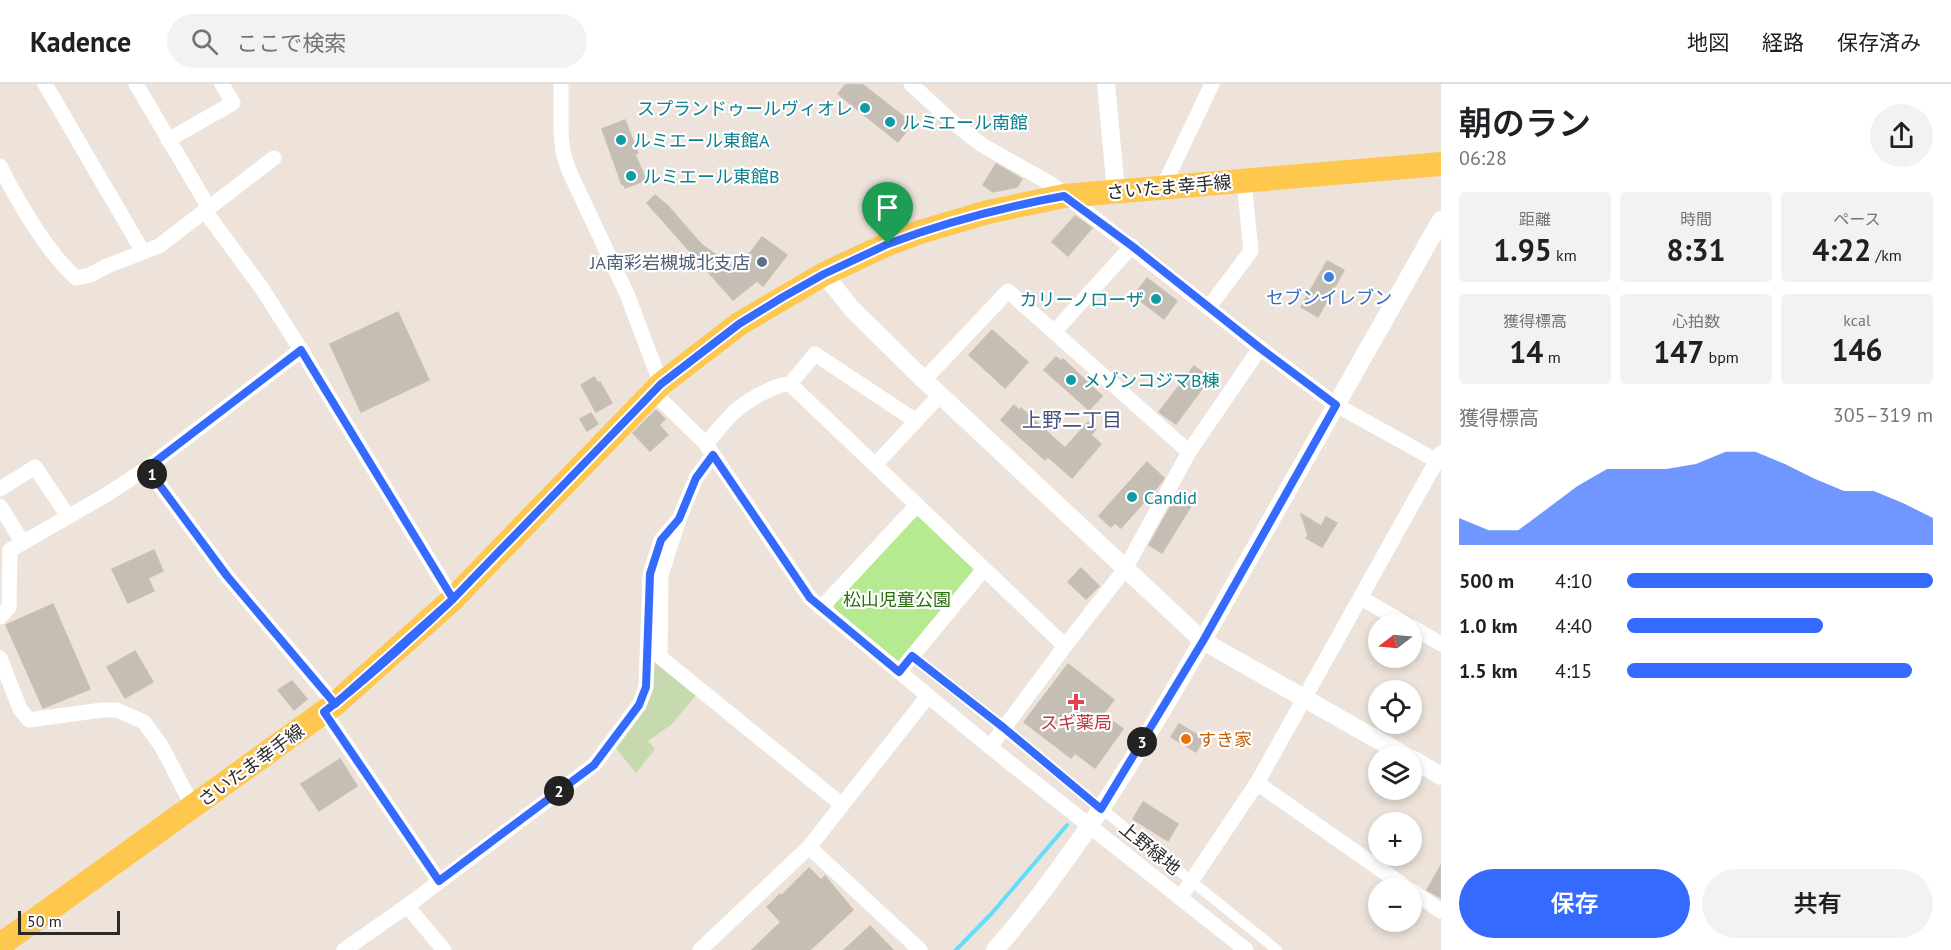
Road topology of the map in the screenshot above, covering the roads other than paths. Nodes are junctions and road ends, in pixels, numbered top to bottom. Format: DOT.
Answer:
graph roads {
  1 [pos="45,84"];
  2 [pos="136,84"];
  3 [pos="222,84"];
  4 [pos="561,84"];
  5 [pos="911,84"];
  6 [pos="1106,84"];
  7 [pos="1212,84"];
  8 [pos="168,140"];
  9 [pos="274,158"];
  10 [pos="1441,164"];
  11 [pos="0,166"];
  12 [pos="1244,181"];
  13 [pos="5,188"];
  14 [pos="1163,188"];
  15 [pos="1116,191"];
  16 [pos="1064,196"];
  17 [pos="207,209"];
  18 [pos="1441,220"];
  19 [pos="1132,246"];
  20 [pos="143,252"];
  21 [pos="824,274"];
  22 [pos="1209,307"];
  23 [pos="1054,332"];
  24 [pos="1260,348"];
  25 [pos="301,350"];
  26 [pos="924,380"];
  27 [pos="790,384"];
  28 [pos="657,388"];
  29 [pos="940,395"];
  30 [pos="1336,405"];
  31 [pos="916,421"];
  32 [pos="710,450"];
  33 [pos="1189,452"];
  34 [pos="1440,459"];
  35 [pos="875,465"];
  36 [pos="147,468"];
  37 [pos="0,489"];
  38 [pos="917,505"];
  39 [pos="0,506"];
  40 [pos="68,516"];
  41 [pos="679,519"];
  42 [pos="23,543"];
  43 [pos="984,569"];
  44 [pos="1125,569"];
  45 [pos="1361,598"];
  46 [pos="453,599"];
  47 [pos="821,608"];
  48 [pos="1389,614"];
  49 [pos="0,616"];
  50 [pos="1422,633"];
  51 [pos="1203,641"];
  52 [pos="1441,644"];
  53 [pos="1065,646"];
  54 [pos="912,656"];
  55 [pos="0,658"];
  56 [pos="899,672"];
  57 [pos="928,696"];
  58 [pos="1303,698"];
  59 [pos="330,708"];
  60 [pos="1004,728"];
  61 [pos="1388,746"];
  62 [pos="990,747"];
  63 [pos="1422,765"];
  64 [pos="1441,776"];
  65 [pos="1257,783"];
  66 [pos="841,804"];
  67 [pos="194,807"];
  68 [pos="1101,809"];
  69 [pos="1090,826"];
  70 [pos="809,847"];
  71 [pos="1393,878"];
  72 [pos="439,881"];
  73 [pos="1191,881"];
  74 [pos="1180,898"];
  75 [pos="1422,898"];
  76 [pos="407,906"];
  77 [pos="1441,911"];
  78 [pos="0,945"];
  79 [pos="344,950"];
  80 [pos="444,950"];
  81 [pos="700,950"];
  82 [pos="920,950"];
  83 [pos="994,950"];
  84 [pos="1245,950"];
  85 [pos="1277,950"];
  1 -- 20 [label="street"];
  2 -- 8 [label="street"];
  3 -- 8 [label="street"];
  4 -- 28 [label="street"];
  5 -- 16 [label="street"];
  6 -- 15 [label="street"];
  7 -- 14 [label="street"];
  8 -- 17 [label="street"];
  9 -- 17 [label="street"];
  10 -- 12 [label="main road, さいたま幸手線"];
  11 -- 13 [label="street"];
  12 -- 14 [label="main road, さいたま幸手線"];
  12 -- 22 [label="street"];
  13 -- 20 [label="street"];
  14 -- 15 [label="main road, さいたま幸手線"];
  15 -- 16 [label="main road, さいたま幸手線"];
  16 -- 19 [label="street"];
  16 -- 21 [label="main road, さいたま幸手線"];
  17 -- 20 [label="street"];
  17 -- 25 [label="street"];
  18 -- 30 [label="street"];
  19 -- 22 [label="street"];
  19 -- 23 [label="street"];
  21 -- 26 [label="street"];
  21 -- 28 [label="main road, さいたま幸手線"];
  22 -- 24 [label="street"];
  23 -- 26 [label="street"];
  23 -- 33 [label="street"];
  24 -- 30 [label="street"];
  24 -- 33 [label="street"];
  25 -- 36 [label="street"];
  25 -- 46 [label="street"];
  26 -- 29 [label="street"];
  27 -- 31 [label="street"];
  27 -- 32 [label="street"];
  27 -- 35 [label="street"];
  28 -- 32 [label="street"];
  28 -- 46 [label="main road, さいたま幸手線"];
  29 -- 31 [label="street"];
  29 -- 44 [label="street"];
  30 -- 34 [label="street"];
  30 -- 51 [label="street"];
  31 -- 35 [label="street"];
  32 -- 41 [label="street"];
  32 -- 47 [label="street"];
  33 -- 44 [label="street"];
  34 -- 45 [label="street"];
  35 -- 38 [label="street"];
  36 -- 40 [label="street"];
  36 -- 59 [label="street"];
  37 -- 40 [label="street"];
  38 -- 43 [label="street"];
  38 -- 47 [label="street"];
  39 -- 42 [label="street"];
  40 -- 42 [label="street"];
  41 -- 66 [label="street"];
  41 -- 72 [label="street"];
  42 -- 49 [label="street"];
  43 -- 53 [label="street"];
  43 -- 54 [label="street"];
  44 -- 51 [label="street"];
  44 -- 53 [label="street"];
  45 -- 48 [label="street"];
  45 -- 58 [label="street"];
  46 -- 59 [label="main road, さいたま幸手線"];
  47 -- 56 [label="street"];
  50 -- 52 [label="street"];
  51 -- 58 [label="street"];
  51 -- 68 [label="street"];
  53 -- 60 [label="street"];
  54 -- 56 [label="street"];
  54 -- 60 [label="street, 上野緑地"];
  55 -- 67 [label="street"];
  56 -- 57 [label="street"];
  57 -- 62 [label="street"];
  57 -- 66 [label="street"];
  58 -- 61 [label="street"];
  58 -- 65 [label="street"];
  59 -- 67 [label="main road, さいたま幸手線"];
  59 -- 72 [label="street"];
  60 -- 62 [label="street"];
  60 -- 68 [label="street, 上野緑地"];
  62 -- 69 [label="street"];
  63 -- 64 [label="street"];
  65 -- 71 [label="street"];
  65 -- 73 [label="street"];
  66 -- 70 [label="street"];
  67 -- 78 [label="main road, さいたま幸手線"];
  68 -- 69 [label="street"];
  68 -- 73 [label="street, 上野緑地"];
  69 -- 74 [label="street"];
  69 -- 83 [label="street"];
  70 -- 81 [label="street"];
  70 -- 82 [label="street"];
  72 -- 76 [label="street"];
  73 -- 74 [label="street"];
  73 -- 85 [label="street, 上野緑地"];
  74 -- 84 [label="street"];
  75 -- 77 [label="street"];
  76 -- 79 [label="street"];
  76 -- 80 [label="street"];
}
